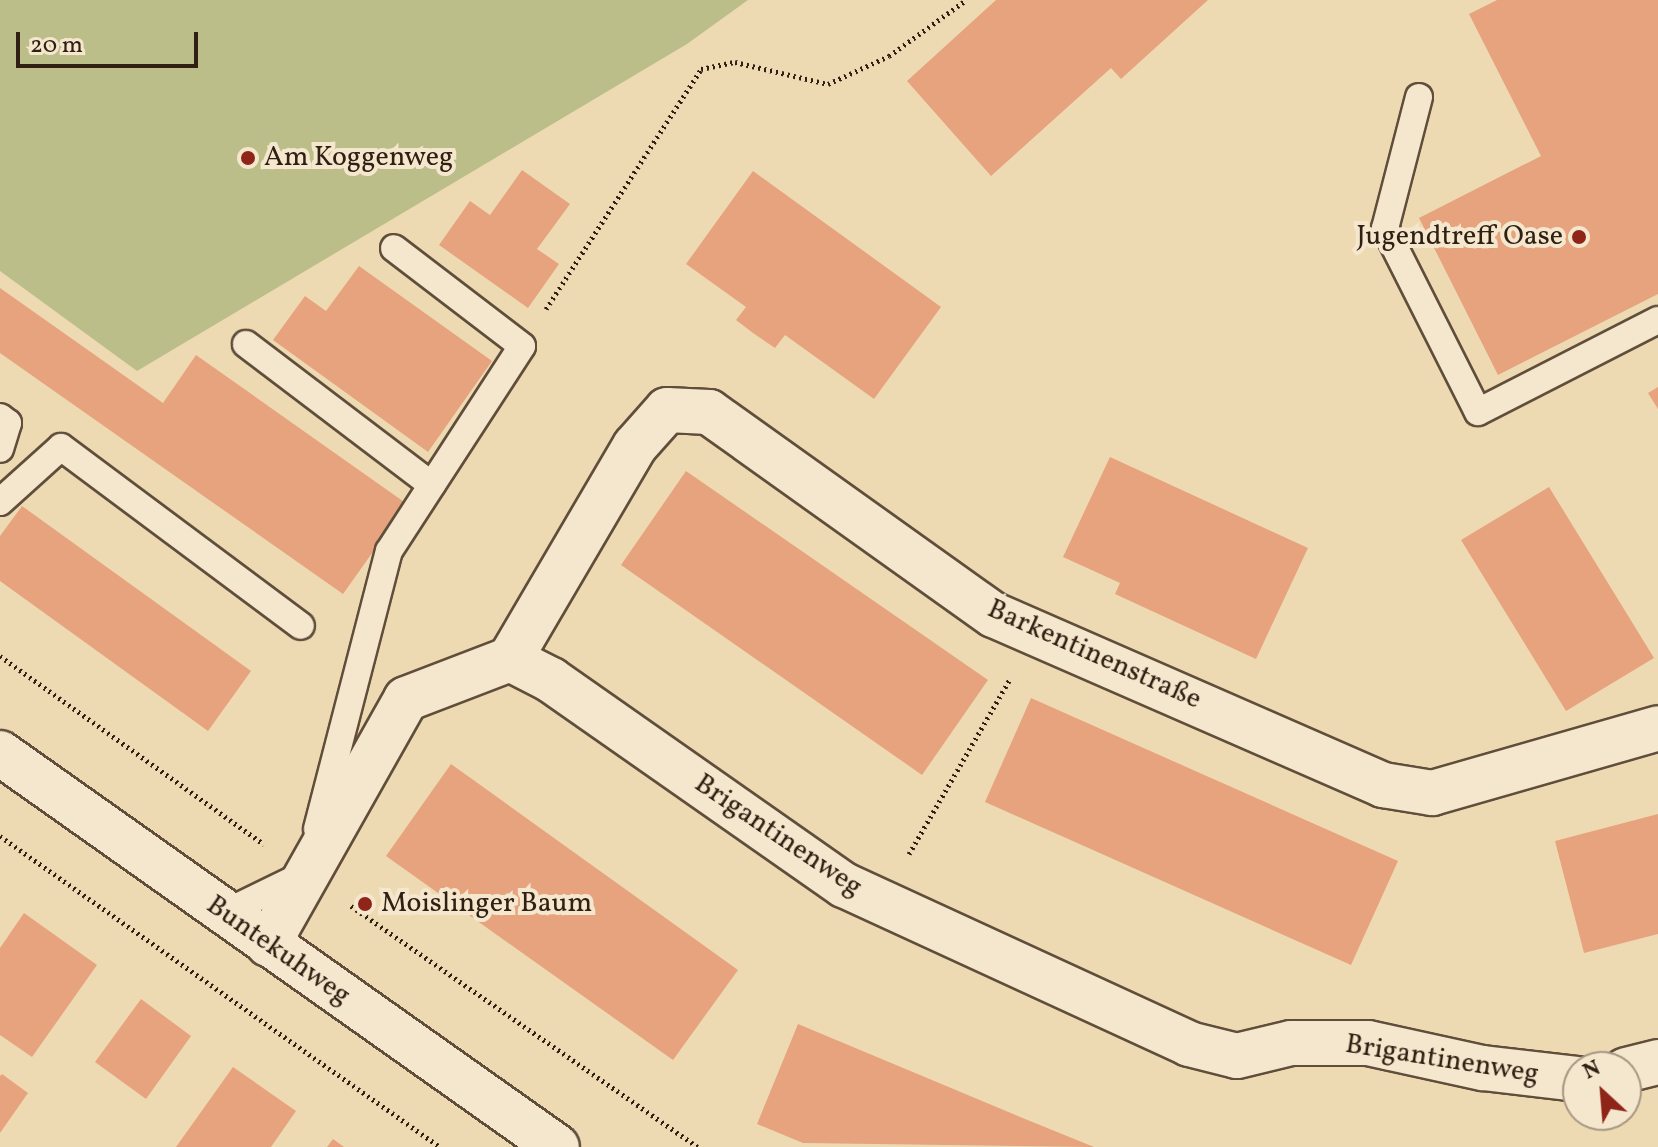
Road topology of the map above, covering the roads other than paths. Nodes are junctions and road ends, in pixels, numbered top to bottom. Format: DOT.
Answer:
graph roads {
  1 [pos="1419,97"];
  2 [pos="394,248"];
  3 [pos="1658,320"];
  4 [pos="246,344"];
  5 [pos="0,417"];
  6 [pos="0,449"];
  7 [pos="432,485"];
  8 [pos="0,502"];
  9 [pos="301,626"];
  10 [pos="510,659"];
  11 [pos="1658,728"];
  12 [pos="0,753"];
  13 [pos="306,874"];
  14 [pos="225,913"];
  15 [pos="268,944"];
  16 [pos="1562,1077"];
  17 [pos="557,1147"];
  1 -- 3 [label="lane"];
  2 -- 7 [label="lane"];
  4 -- 7 [label="lane"];
  5 -- 6 [label="lane"];
  7 -- 13 [label="lane"];
  8 -- 9 [label="lane"];
  10 -- 11 [label="street, Barkentinenstraße"];
  10 -- 13 [label="street"];
  10 -- 16 [label="street, Brigantinenweg"];
  12 -- 14 [label="street, Buntekuhweg"];
  13 -- 14 [label="lane"];
  13 -- 15 [label="street"];
  14 -- 15 [label="street, Buntekuhweg"];
  15 -- 17 [label="street, Buntekuhweg"];
}
